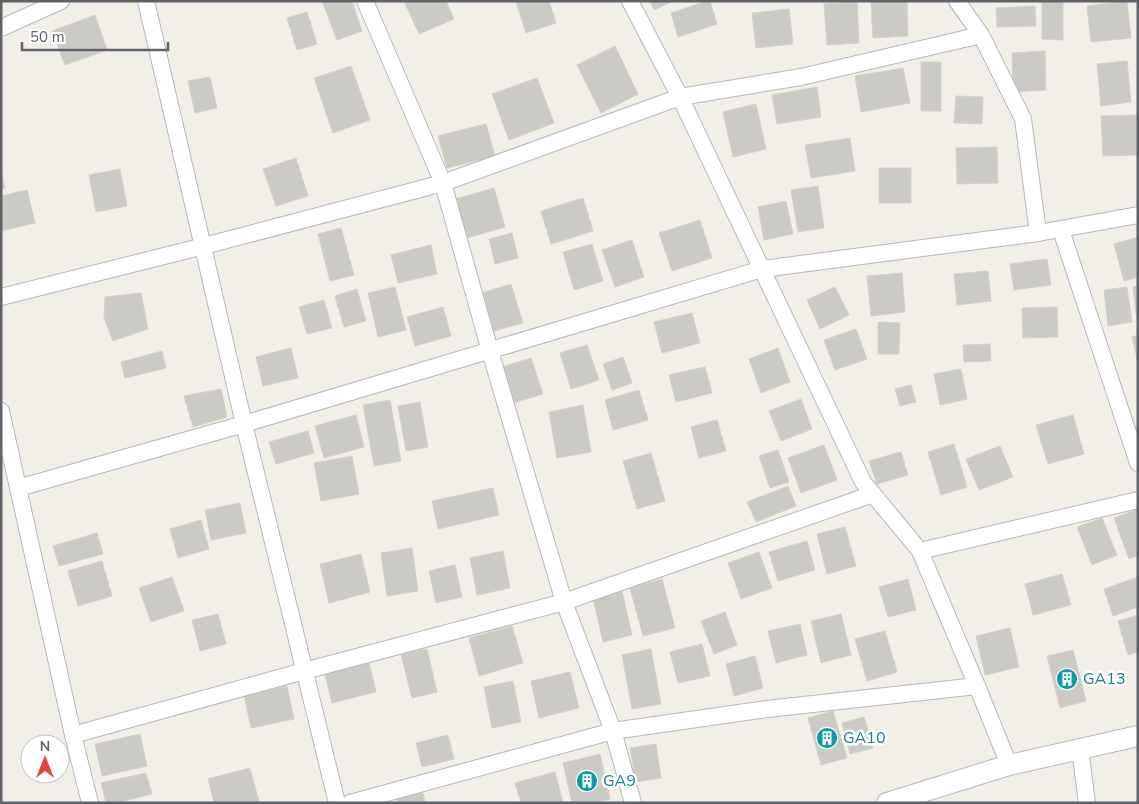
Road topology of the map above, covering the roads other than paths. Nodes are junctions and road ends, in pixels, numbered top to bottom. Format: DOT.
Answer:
graph roads {
  1 [pos="61,1"];
  2 [pos="146,1"];
  3 [pos="365,1"];
  4 [pos="630,1"];
  5 [pos="956,1"];
  6 [pos="1,28"];
  7 [pos="981,35"];
  8 [pos="680,97"];
  9 [pos="443,183"];
  10 [pos="1138,215"];
  11 [pos="1061,230"];
  12 [pos="1038,233"];
  13 [pos="204,246"];
  14 [pos="762,269"];
  15 [pos="1,297"];
  16 [pos="490,351"];
  17 [pos="1,411"];
  18 [pos="244,424"];
  19 [pos="1138,463"];
  20 [pos="18,488"];
  21 [pos="873,494"];
  22 [pos="1138,500"];
  23 [pos="920,551"];
  24 [pos="564,602"];
  25 [pos="304,671"];
  26 [pos="977,686"];
  27 [pos="613,731"];
  28 [pos="73,734"];
  29 [pos="1138,736"];
  30 [pos="1080,749"];
  31 [pos="1010,765"];
  32 [pos="90,803"];
  33 [pos="337,803"];
  34 [pos="350,803"];
  35 [pos="633,803"];
  36 [pos="887,803"];
  37 [pos="1087,803"];
  1 -- 6 [label="street"];
  2 -- 13 [label="street"];
  3 -- 9 [label="street"];
  4 -- 8 [label="street"];
  5 -- 7 [label="street"];
  7 -- 8 [label="street"];
  7 -- 12 [label="street"];
  8 -- 9 [label="street"];
  8 -- 14 [label="street"];
  9 -- 13 [label="street"];
  9 -- 16 [label="street"];
  10 -- 11 [label="street"];
  11 -- 12 [label="street"];
  11 -- 19 [label="street"];
  12 -- 14 [label="street"];
  13 -- 15 [label="street"];
  13 -- 18 [label="street"];
  14 -- 16 [label="street"];
  14 -- 21 [label="street"];
  16 -- 18 [label="street"];
  16 -- 24 [label="street"];
  17 -- 20 [label="street"];
  18 -- 20 [label="street"];
  18 -- 25 [label="street"];
  20 -- 28 [label="street"];
  21 -- 23 [label="street"];
  21 -- 24 [label="street"];
  22 -- 23 [label="street"];
  23 -- 26 [label="street"];
  24 -- 25 [label="street"];
  24 -- 27 [label="street"];
  25 -- 28 [label="street"];
  25 -- 33 [label="street"];
  26 -- 27 [label="street"];
  26 -- 31 [label="street"];
  27 -- 34 [label="street"];
  27 -- 35 [label="street"];
  28 -- 32 [label="street"];
  29 -- 30 [label="street"];
  30 -- 31 [label="street"];
  30 -- 37 [label="street"];
  31 -- 36 [label="street"];
}
